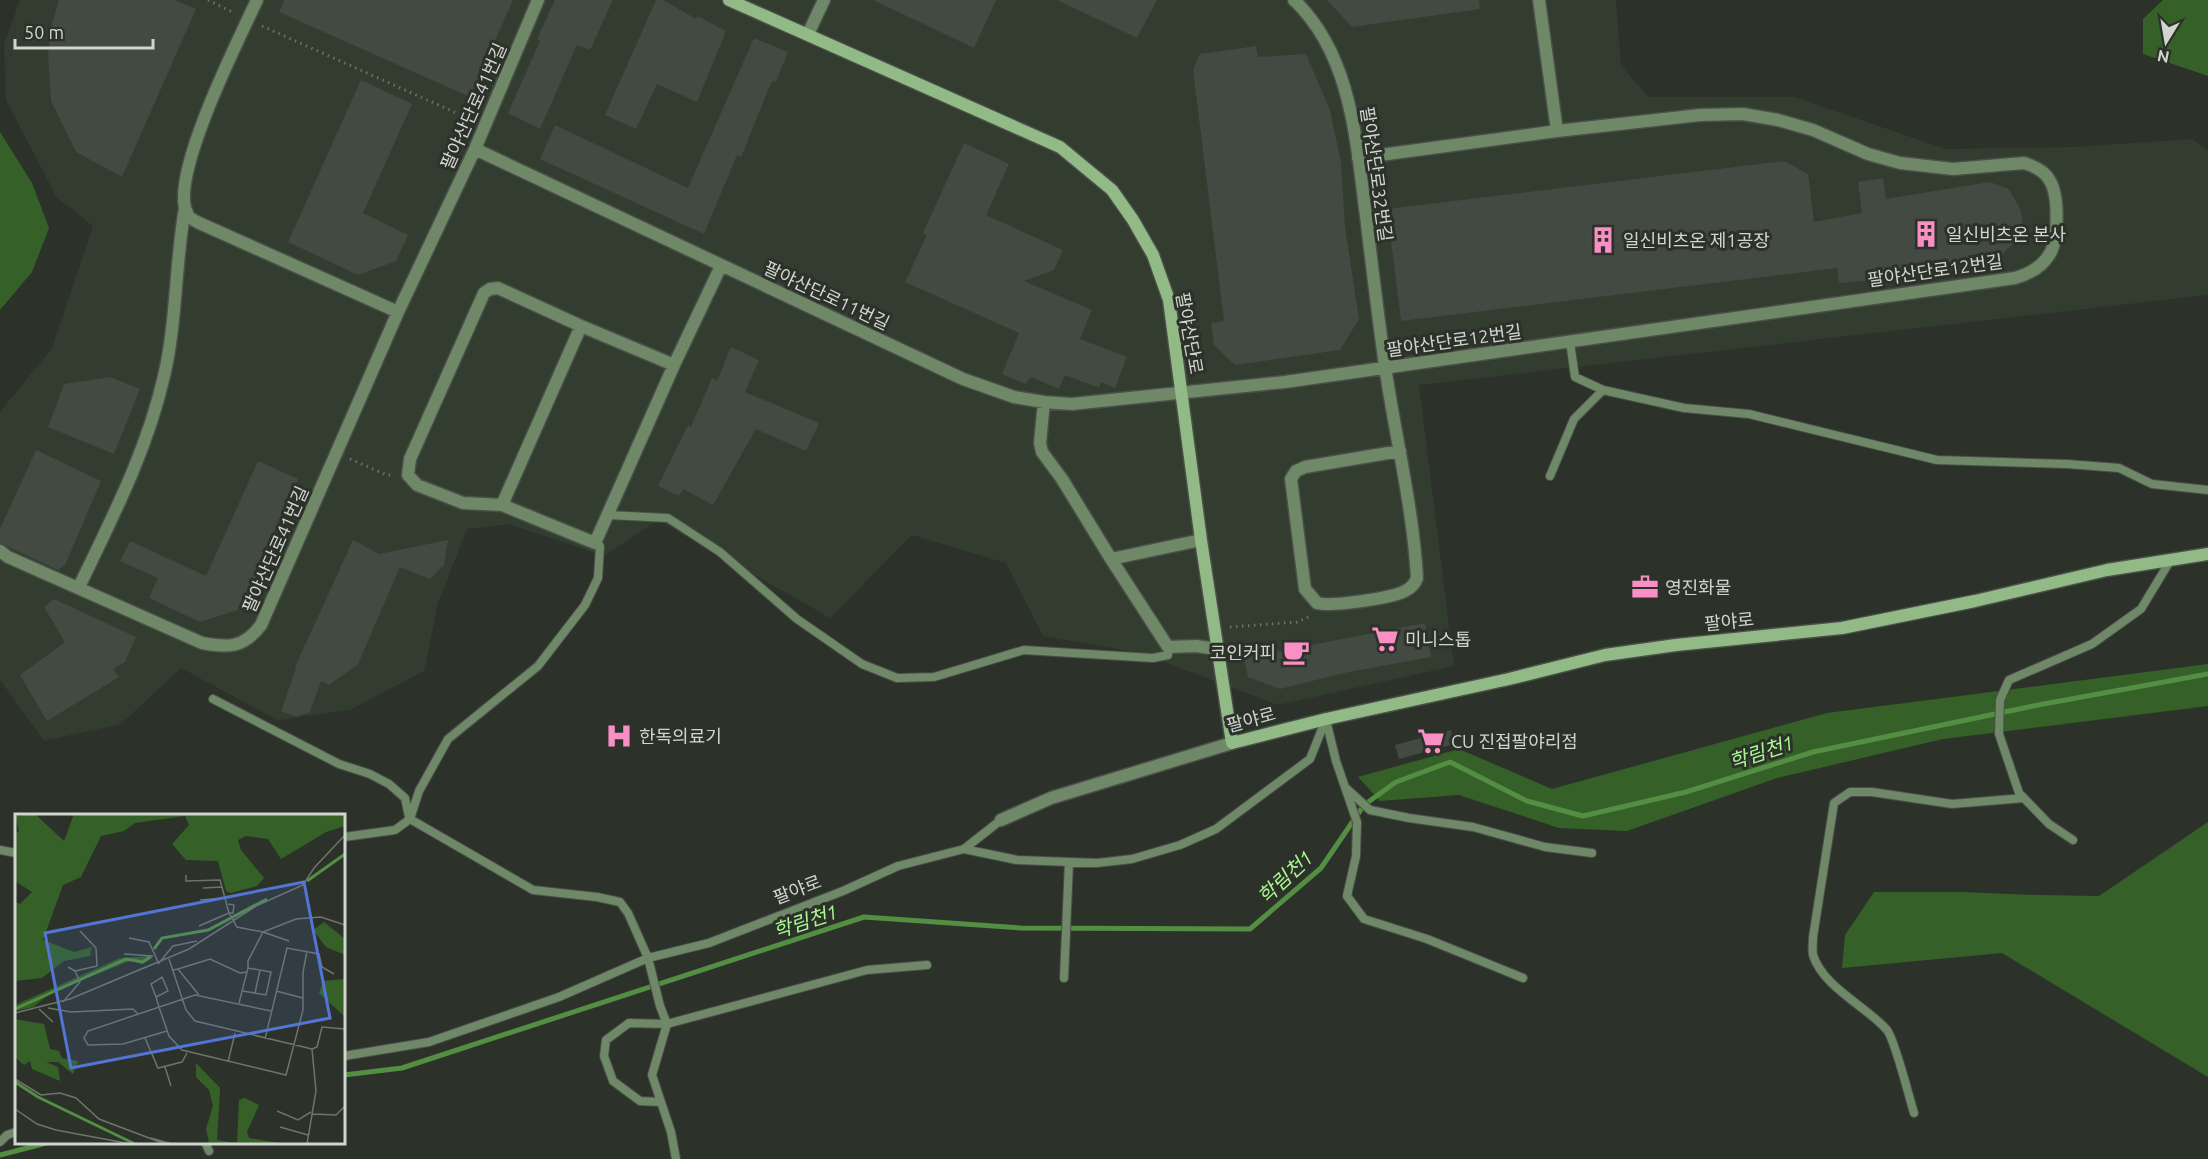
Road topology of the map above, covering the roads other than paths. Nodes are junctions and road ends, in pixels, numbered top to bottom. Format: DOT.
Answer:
graph roads {
  1 [pos="257,0"];
  2 [pos="538,0"];
  3 [pos="729,0"];
  4 [pos="824,0"];
  5 [pos="1294,0"];
  6 [pos="1539,0"];
  7 [pos="808,34"];
  8 [pos="1557,131"];
  9 [pos="475,149"];
  10 [pos="1358,158"];
  11 [pos="184,208"];
  12 [pos="721,266"];
  13 [pos="398,312"];
  14 [pos="581,326"];
  15 [pos="1570,342"];
  16 [pos="674,365"];
  17 [pos="1385,368"];
  18 [pos="1603,390"];
  19 [pos="1182,393"];
  20 [pos="1044,402"];
  21 [pos="1400,451"];
  22 [pos="1550,476"];
  23 [pos="2208,490"];
  24 [pos="502,505"];
  25 [pos="608,515"];
  26 [pos="1201,540"];
  27 [pos="595,543"];
  28 [pos="0,551"];
  29 [pos="2208,555"];
  30 [pos="1111,559"];
  31 [pos="2169,561"];
  32 [pos="79,587"];
  33 [pos="1168,647"];
  34 [pos="1217,649"];
  35 [pos="213,699"];
  36 [pos="1326,718"];
  37 [pos="1232,743"];
  38 [pos="1346,788"];
  39 [pos="2024,798"];
  40 [pos="410,819"];
  41 [pos="1001,820"];
  42 [pos="345,837"];
  43 [pos="2073,840"];
  44 [pos="964,849"];
  45 [pos="0,850"];
  46 [pos="15,853"];
  47 [pos="1592,854"];
  48 [pos="1069,862"];
  49 [pos="648,958"];
  50 [pos="927,965"];
  51 [pos="1064,978"];
  52 [pos="1523,978"];
  53 [pos="667,1024"];
  54 [pos="345,1056"];
  55 [pos="660,1102"];
  56 [pos="1914,1113"];
  57 [pos="15,1132"];
  58 [pos="0,1142"];
  59 [pos="206,1144"];
  60 [pos="209,1151"];
  61 [pos="676,1159"];
  62 [pos="683,1159"];
  1 -- 11 [label="street"];
  2 -- 9 [label="street, 팔야산단로41번길"];
  3 -- 7 [label="street, 팔야산단로"];
  4 -- 7 [label="street"];
  5 -- 10 [label="street, 팔야산단로32번길"];
  6 -- 8 [label="street"];
  7 -- 19 [label="street, 팔야산단로"];
  8 -- 10 [label="street, 팔야산단로12번길"];
  8 -- 15 [label="street, 팔야산단로12번길"];
  9 -- 12 [label="street, 팔야산단로11번길"];
  9 -- 13 [label="street, 팔야산단로41번길"];
  10 -- 17 [label="street, 팔야산단로32번길"];
  11 -- 13 [label="street"];
  11 -- 32 [label="street"];
  12 -- 16 [label="street"];
  12 -- 20 [label="street, 팔야산단로11번길"];
  13 -- 32 [label="street, 팔야산단로41번길"];
  14 -- 16 [label="street"];
  14 -- 24 [label="street"];
  14 -- 24 [label="street"];
  15 -- 17 [label="street, 팔야산단로12번길"];
  15 -- 18 [label="lane"];
  16 -- 25 [label="street"];
  17 -- 19 [label="street, 팔야산단로12번길"];
  17 -- 21 [label="street, 팔야산단로32번길"];
  18 -- 22 [label="lane"];
  18 -- 23 [label="lane"];
  19 -- 20 [label="street, 팔야산단로11번길"];
  19 -- 26 [label="street, 팔야산단로"];
  20 -- 30 [label="street"];
  21 -- 21 [label="street, 팔야산단로32번길"];
  24 -- 27 [label="street"];
  25 -- 27 [label="street"];
  25 -- 33 [label="lane"];
  26 -- 30 [label="street"];
  26 -- 34 [label="street, 팔야산단로"];
  27 -- 40 [label="lane"];
  28 -- 32 [label="street, 팔야산단로41번길"];
  29 -- 31 [label="street, 팔야로"];
  30 -- 33 [label="street"];
  31 -- 36 [label="street, 팔야로"];
  31 -- 39 [label="lane"];
  33 -- 34 [label="street"];
  34 -- 37 [label="street, 팔야산단로"];
  35 -- 40 [label="lane"];
  36 -- 37 [label="street, 팔야로"];
  36 -- 38 [label="lane"];
  36 -- 48 [label="lane"];
  37 -- 41 [label="street, 팔야로"];
  38 -- 47 [label="lane"];
  38 -- 52 [label="lane"];
  39 -- 43 [label="lane"];
  39 -- 56 [label="lane"];
  40 -- 42 [label="lane"];
  40 -- 49 [label="lane"];
  41 -- 44 [label="lane, 팔야로"];
  44 -- 48 [label="lane"];
  44 -- 49 [label="lane, 팔야로"];
  45 -- 46 [label="lane"];
  48 -- 51 [label="lane"];
  49 -- 53 [label="lane"];
  49 -- 54 [label="lane, 팔야로"];
  50 -- 53 [label="lane"];
  53 -- 55 [label="lane"];
  53 -- 55 [label="lane"];
  55 -- 61 [label="lane"];
  57 -- 58 [label="lane"];
  59 -- 60 [label="lane"];
  61 -- 62 [label="lane"];
}
